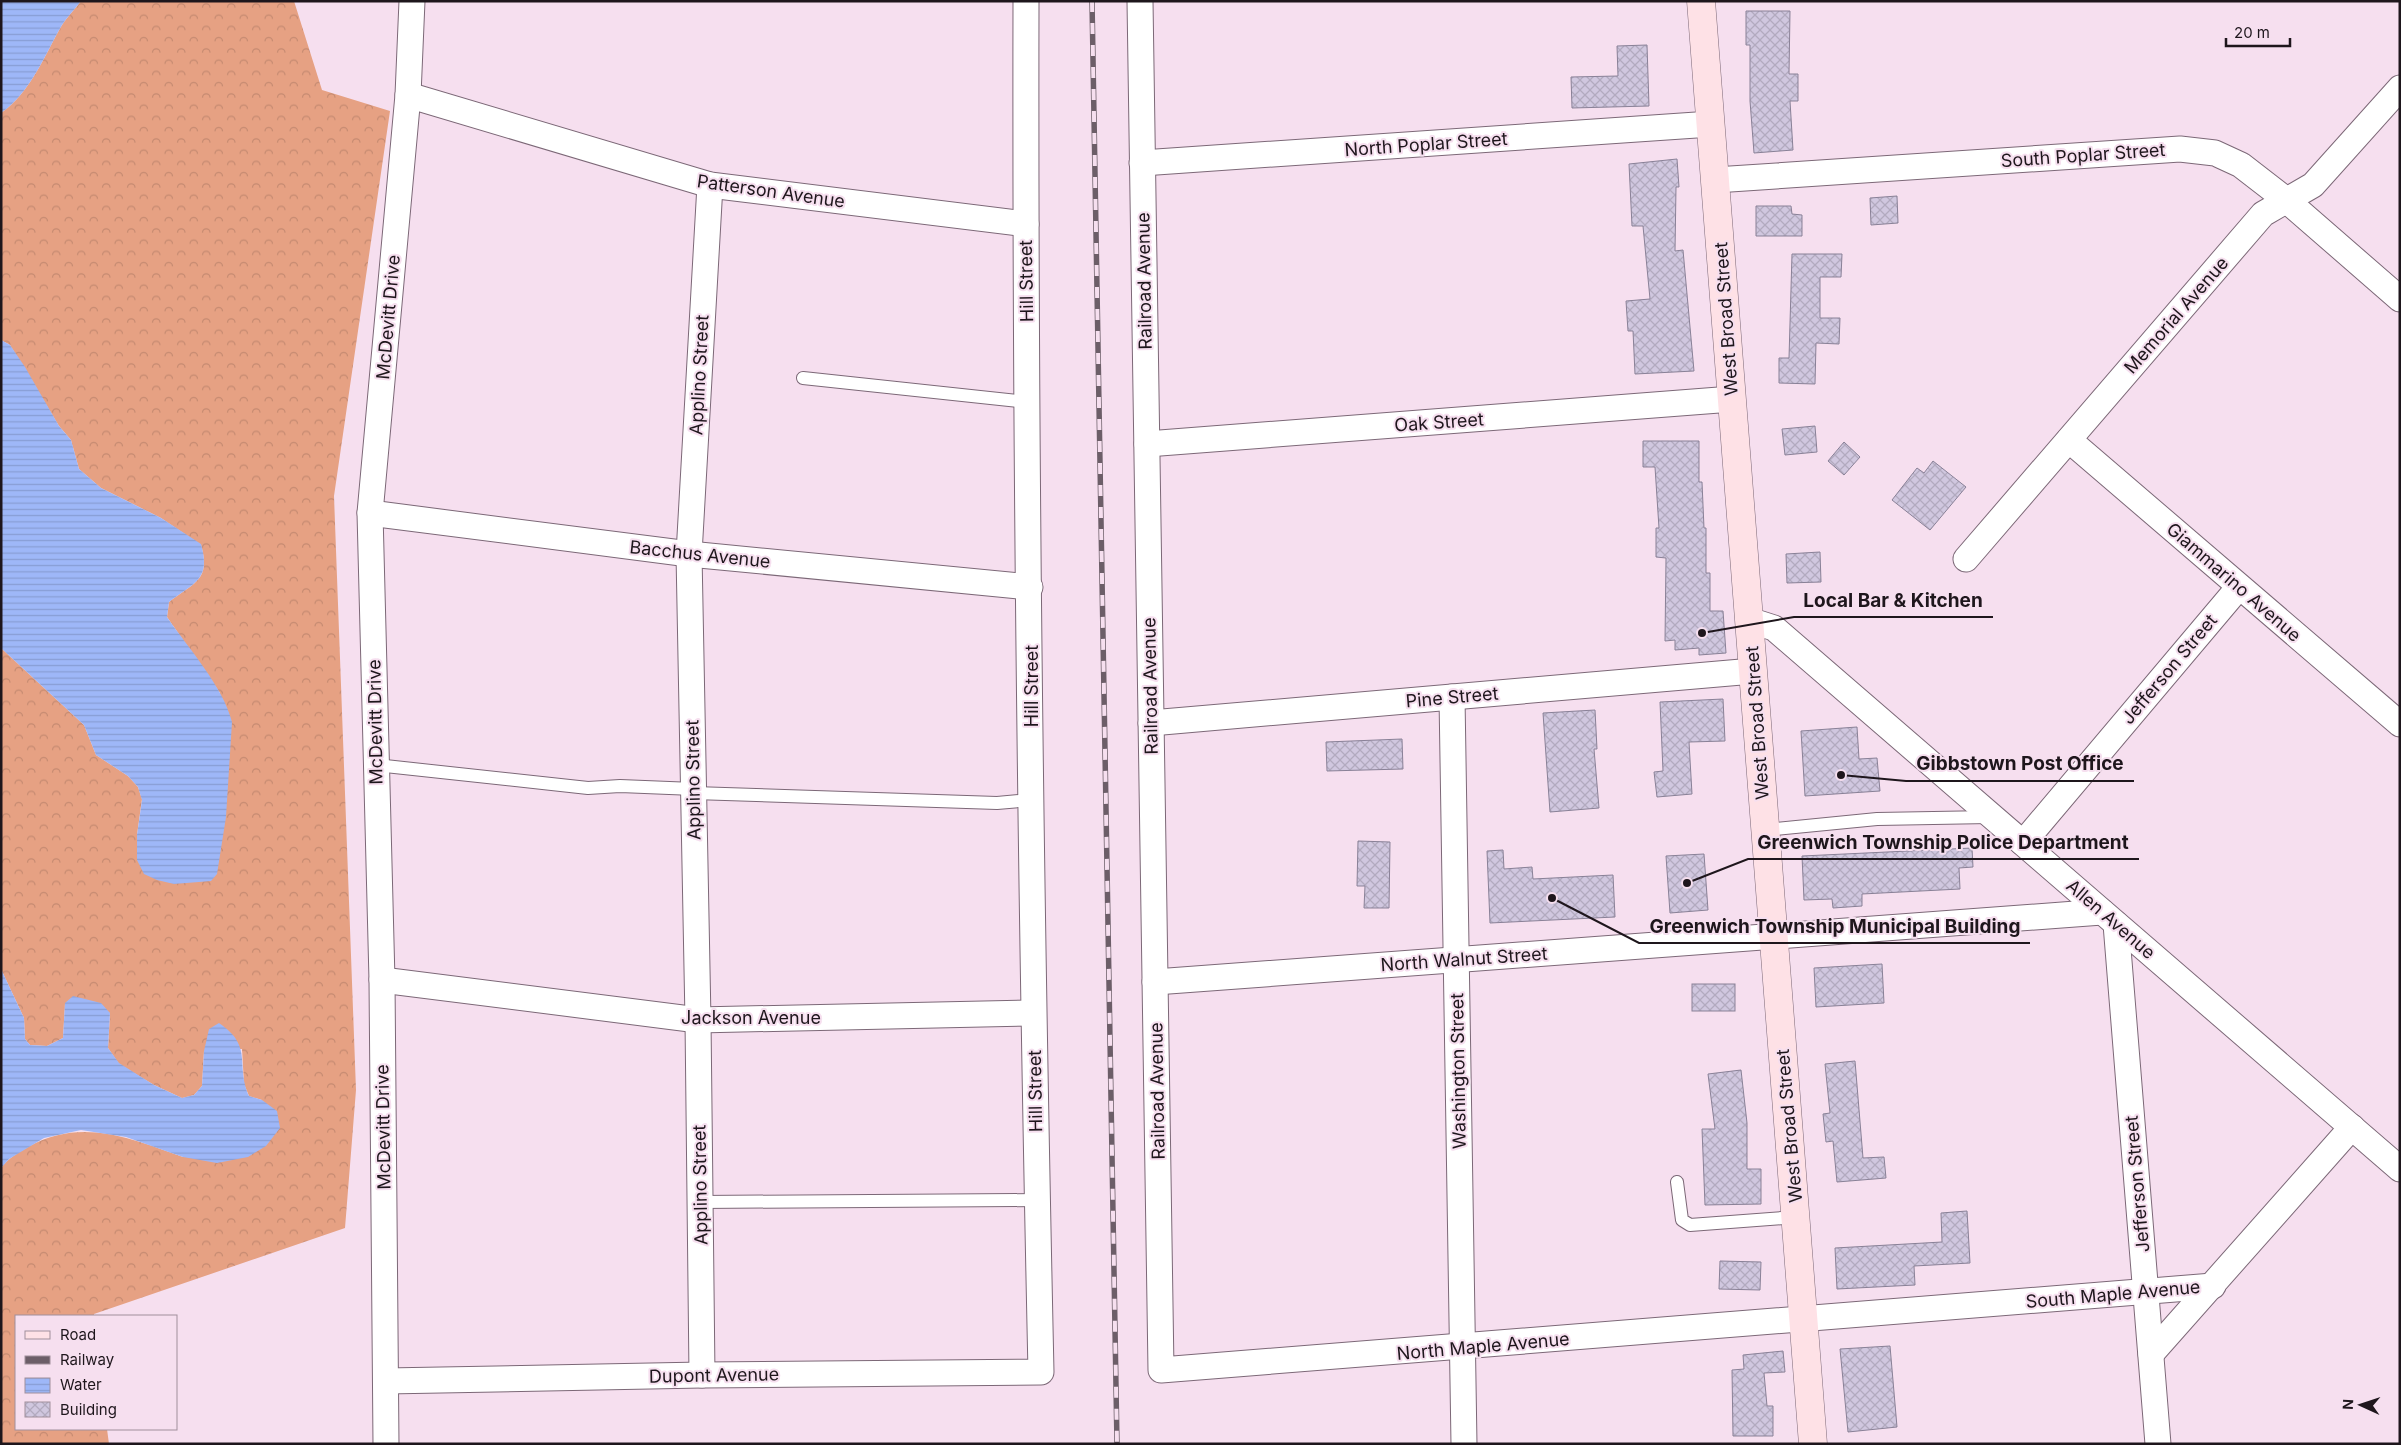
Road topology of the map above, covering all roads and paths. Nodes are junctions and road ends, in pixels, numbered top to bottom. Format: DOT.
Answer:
graph roads {
  1 [pos="412,1"];
  2 [pos="1026,1"];
  3 [pos="1140,1"];
  4 [pos="1701,1"];
  5 [pos="2400,88"];
  6 [pos="408,95"];
  7 [pos="1711,124"];
  8 [pos="1142,163"];
  9 [pos="1715,180"];
  10 [pos="710,185"];
  11 [pos="2285,199"];
  12 [pos="1026,224"];
  13 [pos="2400,299"];
  14 [pos="802,378"];
  15 [pos="1732,399"];
  16 [pos="1028,402"];
  17 [pos="2069,440"];
  18 [pos="1146,444"];
  19 [pos="370,513"];
  20 [pos="689,554"];
  21 [pos="1966,559"];
  22 [pos="1030,587"];
  23 [pos="2238,587"];
  24 [pos="1749,620"];
  25 [pos="1753,671"];
  26 [pos="1452,697"];
  27 [pos="1151,723"];
  28 [pos="2400,724"];
  29 [pos="376,765"];
  30 [pos="694,791"];
  31 [pos="1031,800"];
  32 [pos="1992,817"];
  33 [pos="1766,830"];
  34 [pos="2023,843"];
  35 [pos="2109,918"];
  36 [pos="1774,936"];
  37 [pos="1456,960"];
  38 [pos="382,980"];
  39 [pos="1155,982"];
  40 [pos="1033,1013"];
  41 [pos="698,1020"];
  42 [pos="2352,1127"];
  43 [pos="2400,1169"];
  44 [pos="1677,1182"];
  45 [pos="1038,1200"];
  46 [pos="700,1202"];
  47 [pos="1796,1216"];
  48 [pos="2213,1286"];
  49 [pos="2146,1291"];
  50 [pos="1804,1320"];
  51 [pos="1463,1348"];
  52 [pos="2151,1354"];
  53 [pos="1161,1370"];
  54 [pos="1041,1372"];
  55 [pos="702,1375"];
  56 [pos="386,1381"];
  57 [pos="386,1444"];
  58 [pos="1464,1444"];
  59 [pos="1814,1444"];
  60 [pos="2158,1444"];
  1 -- 6 [label="street, McDevitt Drive"];
  2 -- 12 [label="street, Hill Street"];
  3 -- 8 [label="street, Railroad Avenue"];
  4 -- 7 [label="main road, West Broad Street"];
  5 -- 11 [label="street, Memorial Avenue"];
  6 -- 10 [label="street, Patterson Avenue"];
  6 -- 19 [label="street, McDevitt Drive"];
  7 -- 8 [label="street, North Poplar Street"];
  7 -- 9 [label="main road, West Broad Street"];
  8 -- 18 [label="street, Railroad Avenue"];
  9 -- 11 [label="street, South Poplar Street"];
  9 -- 15 [label="main road, West Broad Street"];
  10 -- 12 [label="street, Patterson Avenue"];
  10 -- 20 [label="street, Applino Street"];
  11 -- 13 [label="street, South Poplar Street"];
  11 -- 17 [label="street, Memorial Avenue"];
  12 -- 16 [label="street, Hill Street"];
  14 -- 16 [label="lane"];
  15 -- 18 [label="street, Oak Street"];
  15 -- 24 [label="main road, West Broad Street"];
  16 -- 22 [label="street, Hill Street"];
  17 -- 21 [label="street, Memorial Avenue"];
  17 -- 23 [label="street, Giammarino Avenue"];
  18 -- 27 [label="street, Railroad Avenue"];
  19 -- 20 [label="street, Bacchus Avenue"];
  19 -- 29 [label="street, McDevitt Drive"];
  20 -- 22 [label="street, Bacchus Avenue"];
  20 -- 30 [label="street, Applino Street"];
  22 -- 31 [label="street, Hill Street"];
  23 -- 28 [label="street, Giammarino Avenue"];
  23 -- 34 [label="street, Jefferson Street"];
  24 -- 25 [label="main road, West Broad Street"];
  24 -- 32 [label="street, Allen Avenue"];
  25 -- 26 [label="street, Pine Street"];
  25 -- 33 [label="main road, West Broad Street"];
  26 -- 27 [label="street, Pine Street"];
  26 -- 37 [label="street, Washington Street"];
  27 -- 39 [label="street, Railroad Avenue"];
  29 -- 30 [label="lane"];
  29 -- 38 [label="street, McDevitt Drive"];
  30 -- 31 [label="lane"];
  30 -- 41 [label="street, Applino Street"];
  31 -- 40 [label="street, Hill Street"];
  32 -- 33 [label="lane"];
  32 -- 34 [label="street, Allen Avenue"];
  33 -- 36 [label="main road, West Broad Street"];
  34 -- 35 [label="street, Allen Avenue"];
  35 -- 36 [label="street, North Walnut Street"];
  35 -- 42 [label="street, Allen Avenue"];
  35 -- 49 [label="street, Jefferson Street"];
  36 -- 37 [label="street, North Walnut Street"];
  36 -- 47 [label="main road, West Broad Street"];
  37 -- 39 [label="street, North Walnut Street"];
  37 -- 51 [label="street, Washington Street"];
  38 -- 41 [label="street, Jackson Avenue"];
  38 -- 56 [label="street, McDevitt Drive"];
  39 -- 53 [label="street, Railroad Avenue"];
  40 -- 41 [label="street, Jackson Avenue"];
  40 -- 45 [label="street, Hill Street"];
  41 -- 46 [label="street, Applino Street"];
  42 -- 43 [label="street, Allen Avenue"];
  42 -- 48 [label="street, South Maple Avenue"];
  44 -- 47 [label="lane"];
  45 -- 46 [label="lane"];
  45 -- 54 [label="street, Hill Street"];
  46 -- 55 [label="street, Applino Street"];
  47 -- 50 [label="main road, West Broad Street"];
  48 -- 49 [label="street, South Maple Avenue"];
  48 -- 52 [label="street"];
  49 -- 50 [label="street, South Maple Avenue"];
  49 -- 52 [label="street, Jefferson Street"];
  50 -- 51 [label="street, North Maple Avenue"];
  50 -- 59 [label="main road, West Broad Street"];
  51 -- 53 [label="street, North Maple Avenue"];
  51 -- 58 [label="street, Washington Street"];
  52 -- 60 [label="street, Jefferson Street"];
  54 -- 55 [label="street, Dupont Avenue"];
  55 -- 56 [label="street, Dupont Avenue"];
  56 -- 57 [label="street, McDevitt Drive"];
}
